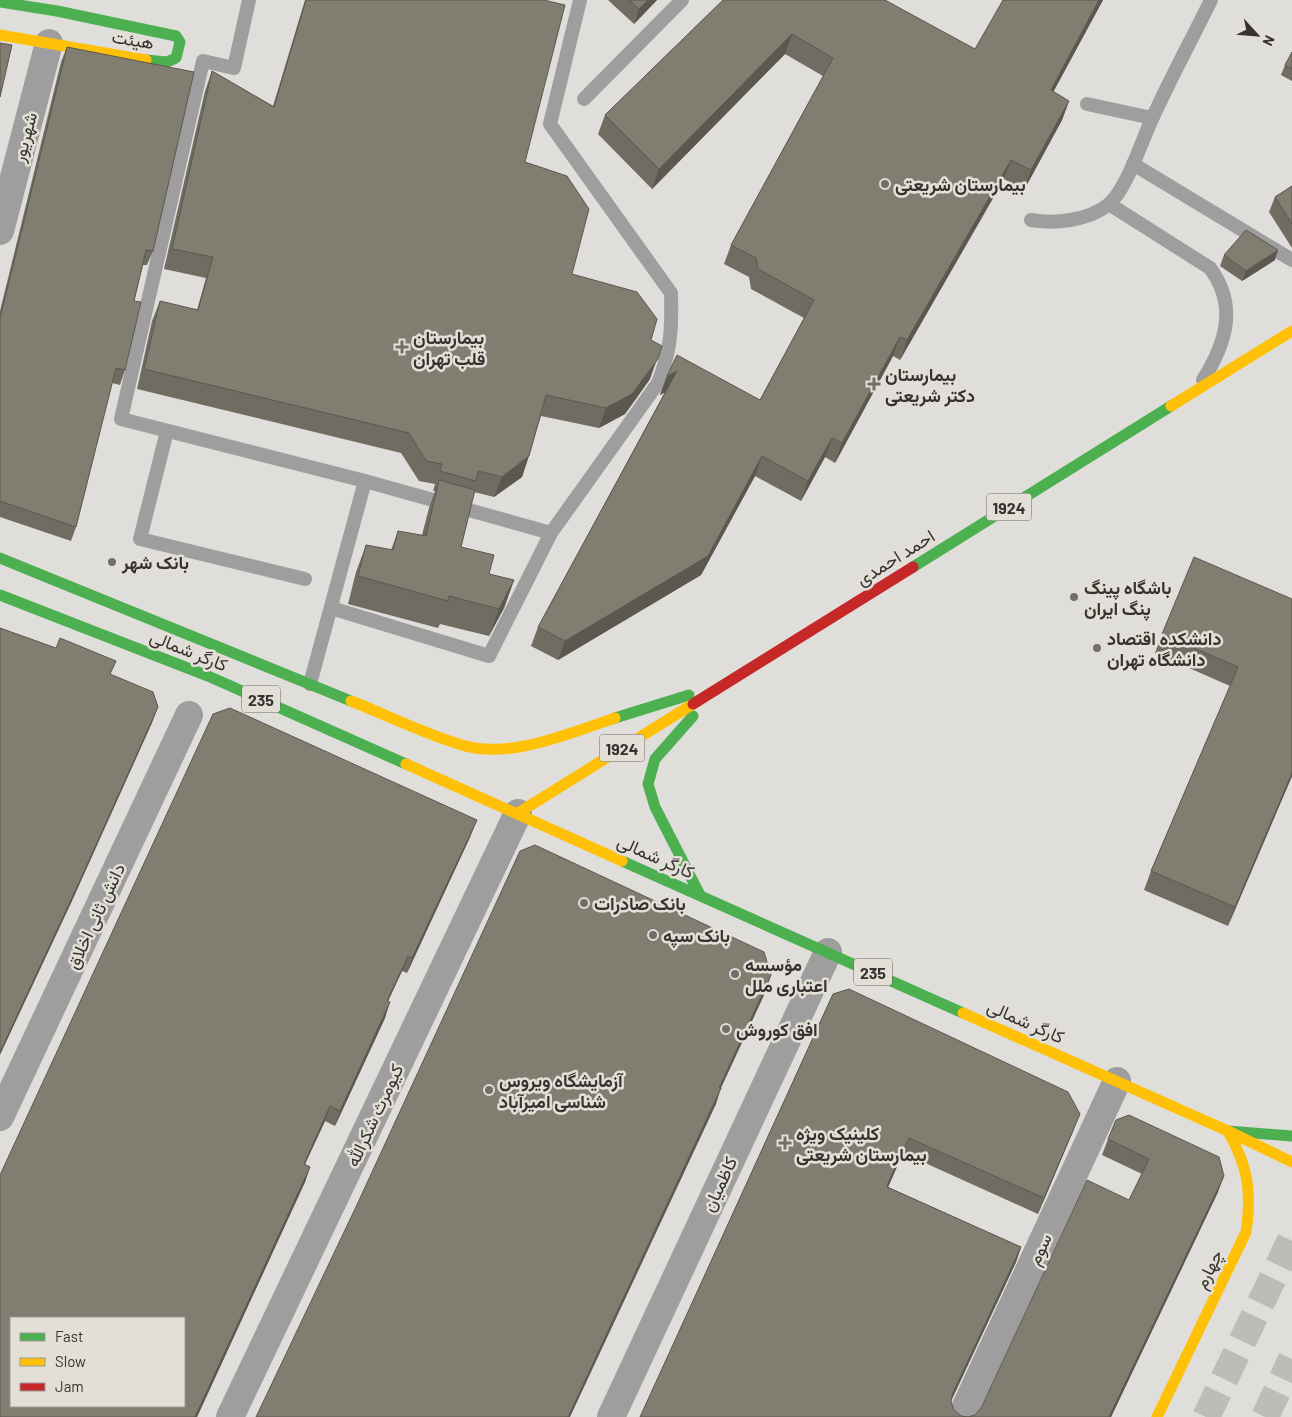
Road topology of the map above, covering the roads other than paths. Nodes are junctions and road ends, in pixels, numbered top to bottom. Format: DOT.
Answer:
graph roads {
  1 [pos="249,0"];
  2 [pos="580,0"];
  3 [pos="682,0"];
  4 [pos="1211,0"];
  5 [pos="0,2"];
  6 [pos="54,21"];
  7 [pos="0,35"];
  8 [pos="584,99"];
  9 [pos="1087,104"];
  10 [pos="1152,118"];
  11 [pos="1134,164"];
  12 [pos="1108,204"];
  13 [pos="1031,220"];
  14 [pos="0,231"];
  15 [pos="1292,260"];
  16 [pos="1292,332"];
  17 [pos="1196,391"];
  18 [pos="166,431"];
  19 [pos="365,481"];
  20 [pos="550,533"];
  21 [pos="0,558"];
  22 [pos="305,579"];
  23 [pos="0,595"];
  24 [pos="332,608"];
  25 [pos="726,682"];
  26 [pos="310,684"];
  27 [pos="189,715"];
  28 [pos="518,813"];
  29 [pos="700,895"];
  30 [pos="828,952"];
  31 [pos="1117,1081"];
  32 [pos="0,1117"];
  33 [pos="1228,1131"];
  34 [pos="1292,1136"];
  35 [pos="1292,1162"];
  36 [pos="230,1417"];
  37 [pos="611,1417"];
  38 [pos="961,1417"];
  39 [pos="1157,1417"];
  1 -- 18 [label="lane"];
  2 -- 20 [label="lane"];
  3 -- 8 [label="lane"];
  4 -- 10 [label="lane"];
  5 -- 6 [label="main road, هیئت"];
  6 -- 6 [label="main road, هیئت"];
  6 -- 7 [label="main road, هیئت"];
  6 -- 14 [label="street, شهریور"];
  9 -- 10 [label="lane"];
  10 -- 11 [label="lane"];
  11 -- 12 [label="lane"];
  11 -- 15 [label="lane"];
  12 -- 13 [label="lane"];
  12 -- 17 [label="lane"];
  16 -- 17 [label="main road, احمد احمدی / 1924"];
  17 -- 25 [label="main road, احمد احمدی / 1924"];
  18 -- 19 [label="lane"];
  18 -- 22 [label="lane"];
  19 -- 20 [label="lane"];
  19 -- 24 [label="lane"];
  20 -- 24 [label="lane"];
  21 -- 26 [label="main road, کارگر شمالی"];
  23 -- 28 [label="main road, کارگر شمالی / 235"];
  24 -- 26 [label="lane"];
  25 -- 26 [label="main road, کارگر شمالی"];
  25 -- 28 [label="main road, احمد احمدی / 1924"];
  25 -- 29 [label="main road"];
  27 -- 32 [label="street, دانش ثانی اخلاق"];
  28 -- 29 [label="main road, کارگر شمالی / 235"];
  28 -- 36 [label="street, کیومرث شکرالله"];
  29 -- 30 [label="main road, کارگر شمالی / 235"];
  30 -- 31 [label="main road, کارگر شمالی / 235"];
  30 -- 37 [label="street, کاظمیان"];
  31 -- 33 [label="main road, کارگر شمالی / 235"];
  31 -- 38 [label="street, سوم"];
  33 -- 34 [label="main road"];
  33 -- 35 [label="main road, کارگر شمالی / 235"];
  33 -- 39 [label="main road, چهارم"];
}
